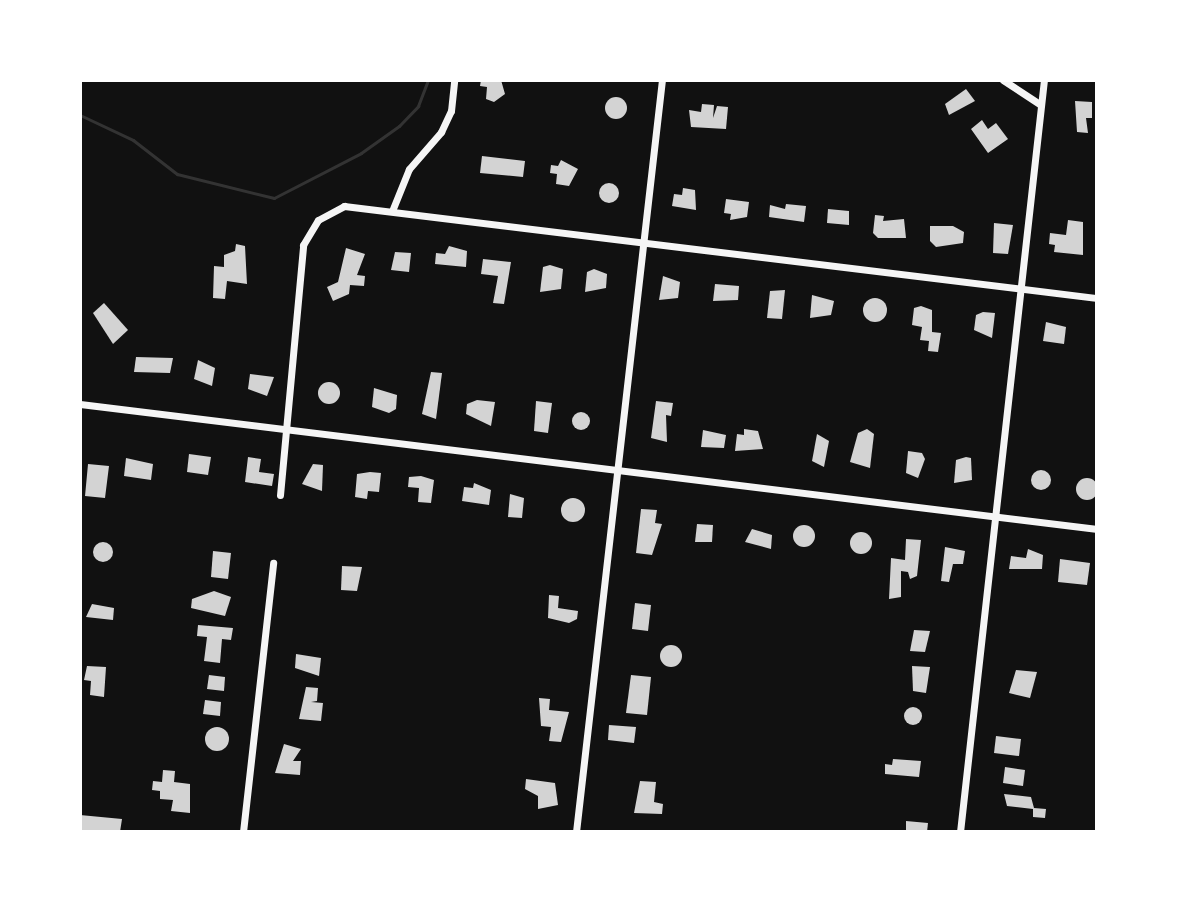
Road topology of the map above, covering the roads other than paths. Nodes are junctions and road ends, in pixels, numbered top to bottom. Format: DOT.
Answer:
graph roads {
  1 [pos="454,80"];
  2 [pos="662,80"];
  3 [pos="1003,80"];
  4 [pos="1044,80"];
  5 [pos="1041,105"];
  6 [pos="392,211"];
  7 [pos="644,242"];
  8 [pos="1021,289"];
  9 [pos="1097,298"];
  10 [pos="80,404"];
  11 [pos="288,430"];
  12 [pos="616,470"];
  13 [pos="280,495"];
  14 [pos="996,517"];
  15 [pos="1097,529"];
  16 [pos="273,563"];
  17 [pos="243,832"];
  18 [pos="576,832"];
  19 [pos="960,832"];
  1 -- 6 [label="street"];
  2 -- 7 [label="street"];
  3 -- 5 [label="street"];
  4 -- 5 [label="street"];
  5 -- 8 [label="street"];
  6 -- 7 [label="street"];
  6 -- 11 [label="street"];
  7 -- 8 [label="street"];
  7 -- 12 [label="street"];
  8 -- 9 [label="street"];
  8 -- 14 [label="street"];
  10 -- 11 [label="street"];
  11 -- 12 [label="street"];
  11 -- 13 [label="street"];
  12 -- 14 [label="street"];
  12 -- 18 [label="street"];
  14 -- 15 [label="street"];
  14 -- 19 [label="street"];
  16 -- 17 [label="street"];
}
